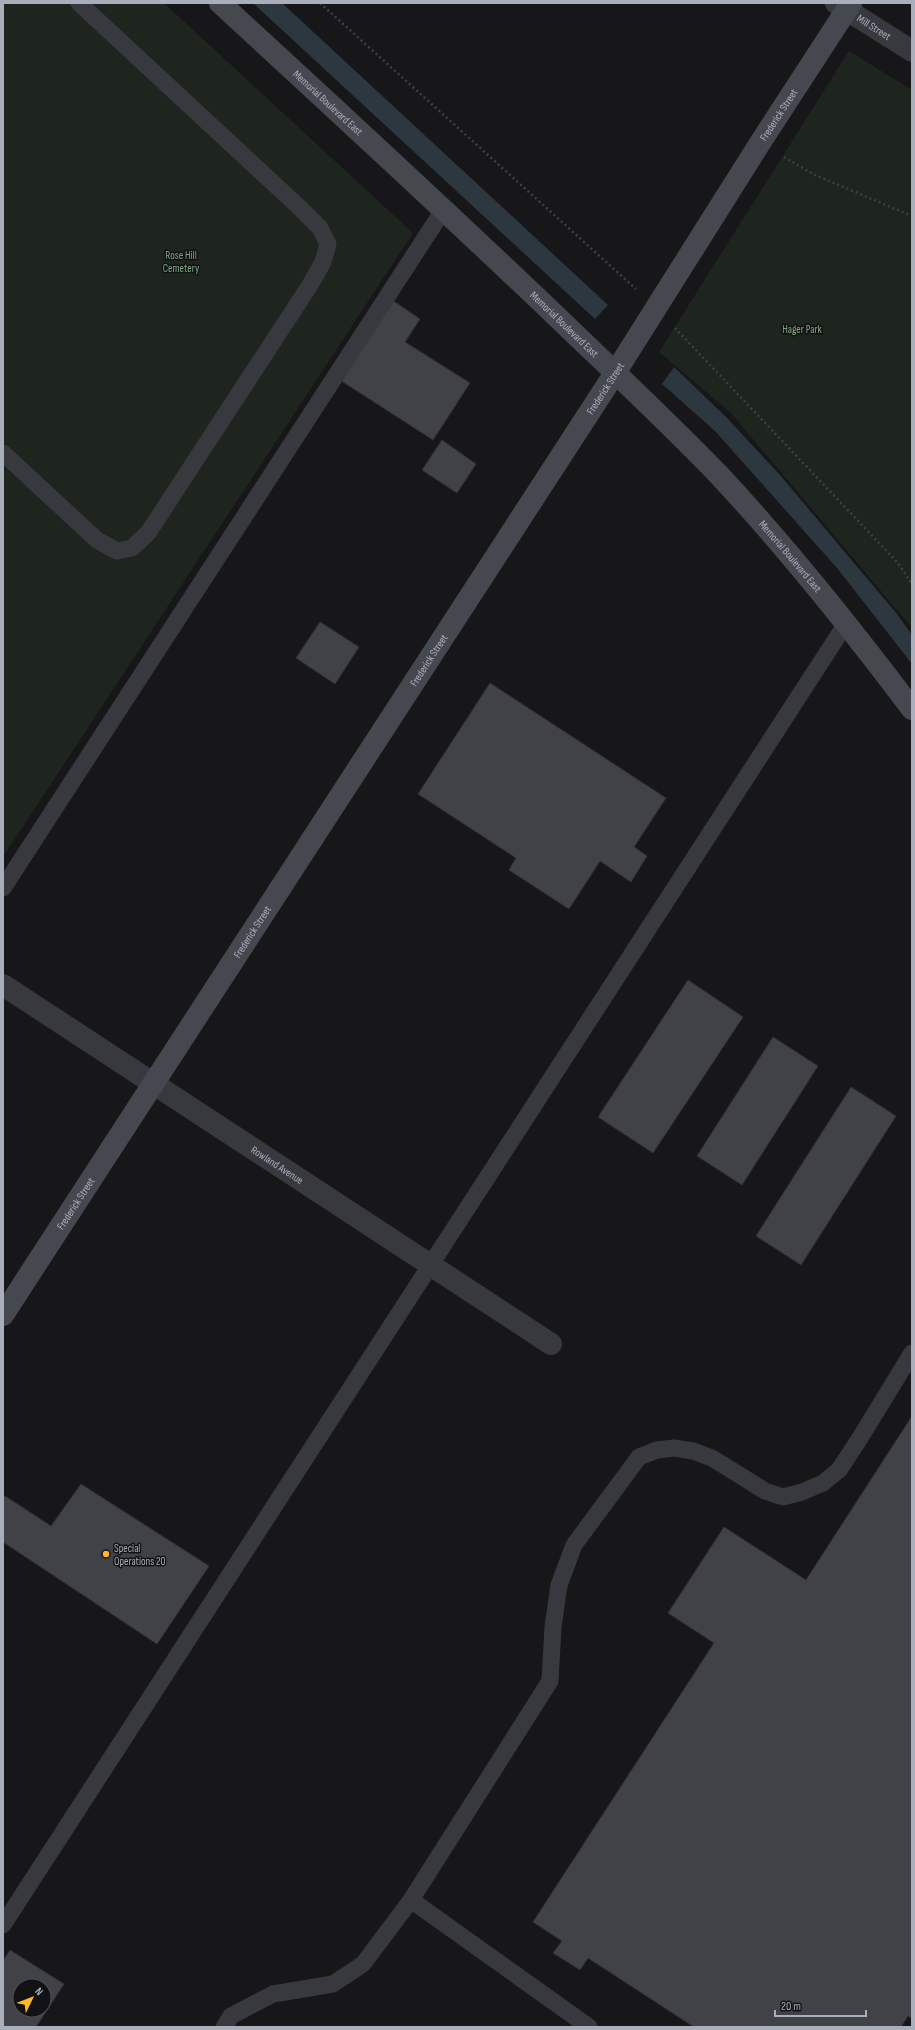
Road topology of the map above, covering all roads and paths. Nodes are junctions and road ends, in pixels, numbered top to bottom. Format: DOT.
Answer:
graph roads {
  1 [pos="79,3"];
  2 [pos="220,3"];
  3 [pos="320,3"];
  4 [pos="845,5"];
  5 [pos="912,51"];
  6 [pos="760,143"];
  7 [pos="444,209"];
  8 [pos="912,216"];
  9 [pos="655,307"];
  10 [pos="615,373"];
  11 [pos="3,454"];
  12 [pos="912,584"];
  13 [pos="847,622"];
  14 [pos="912,709"];
  15 [pos="3,888"];
  16 [pos="3,985"];
  17 [pos="154,1084"];
  18 [pos="431,1266"];
  19 [pos="3,1315"];
  20 [pos="551,1344"];
  21 [pos="912,1353"];
  22 [pos="411,1900"];
  23 [pos="3,1925"];
  24 [pos="224,2027"];
  25 [pos="589,2027"];
  1 -- 11 [label="lane"];
  2 -- 7 [label="main road, Memorial Boulevard East"];
  3 -- 9 [label="path"];
  4 -- 5 [label="street, Mill Street"];
  4 -- 6 [label="main road, Frederick Street"];
  6 -- 8 [label="path"];
  6 -- 9 [label="main road, Frederick Street"];
  7 -- 10 [label="main road, Memorial Boulevard East"];
  7 -- 15 [label="lane"];
  9 -- 10 [label="main road, Frederick Street"];
  9 -- 12 [label="path"];
  10 -- 13 [label="main road, Memorial Boulevard East"];
  10 -- 17 [label="main road, Frederick Street"];
  13 -- 14 [label="main road, Memorial Boulevard East"];
  13 -- 18 [label="lane"];
  16 -- 17 [label="street, Rowland Avenue"];
  17 -- 18 [label="street, Rowland Avenue"];
  17 -- 19 [label="main road, Frederick Street"];
  18 -- 20 [label="street, Rowland Avenue"];
  18 -- 23 [label="lane"];
  21 -- 22 [label="lane"];
  22 -- 24 [label="lane"];
  22 -- 25 [label="lane"];
}
